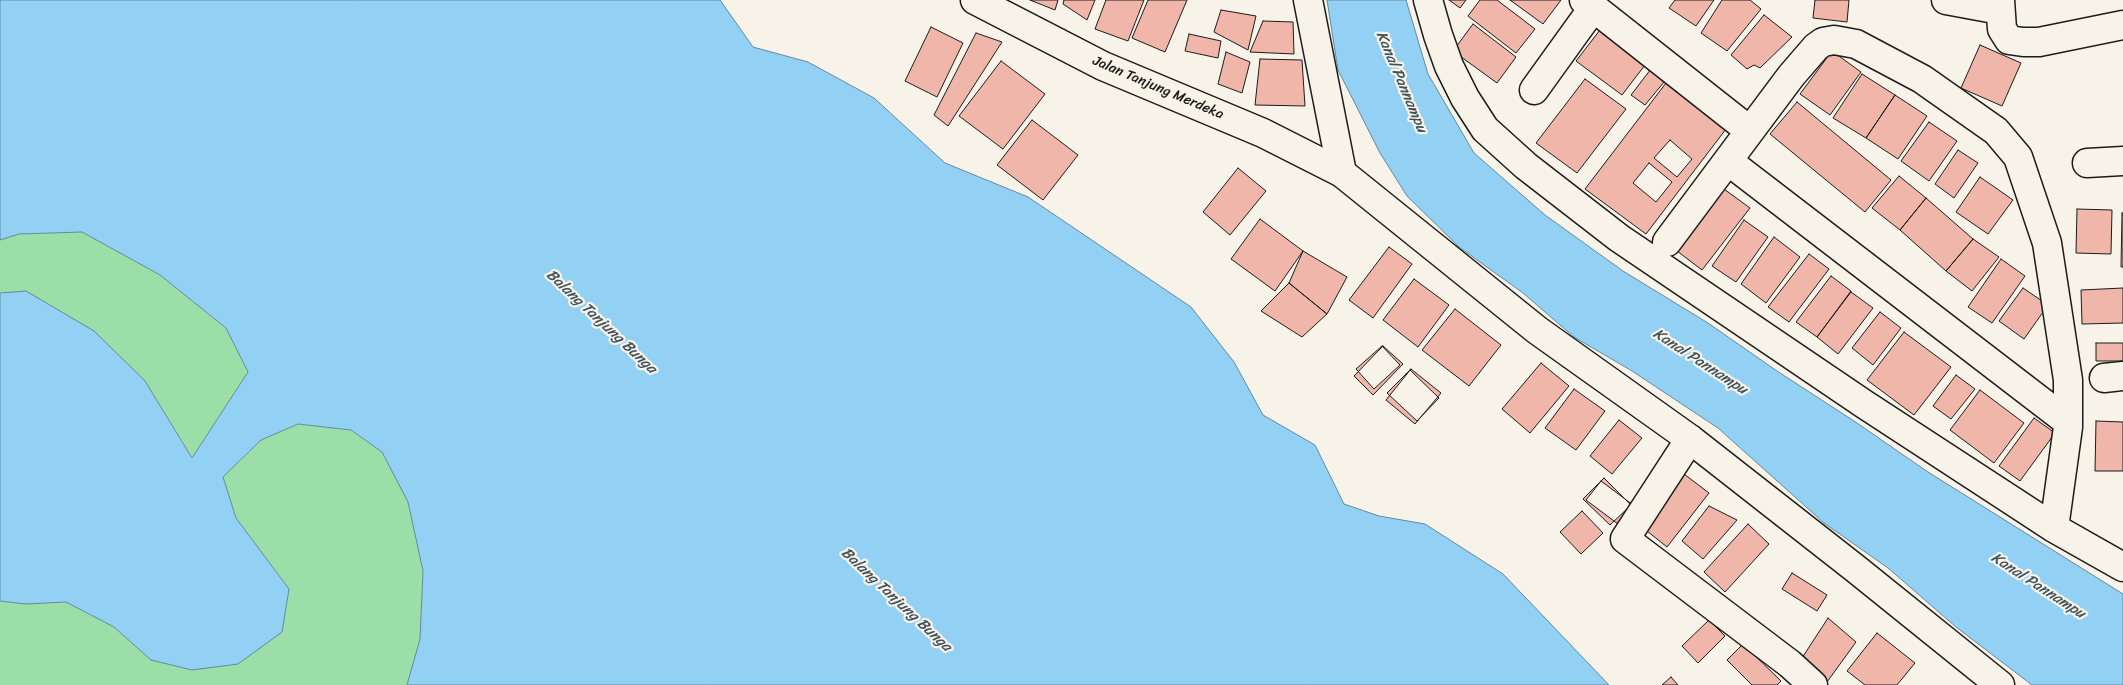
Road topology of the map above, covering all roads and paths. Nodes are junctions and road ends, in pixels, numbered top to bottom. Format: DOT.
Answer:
graph roads {
  1 [pos="1308,0"];
  2 [pos="1428,0"];
  3 [pos="1946,0"];
  4 [pos="991,4"];
  5 [pos="1588,4"];
  6 [pos="2000,5"];
  7 [pos="2123,25"];
  8 [pos="1534,90"];
  9 [pos="1750,132"];
  10 [pos="1728,161"];
  11 [pos="2123,161"];
  12 [pos="2087,163"];
  13 [pos="1342,173"];
  14 [pos="1667,242"];
  15 [pos="2068,422"];
  16 [pos="1690,439"];
  17 [pos="2054,528"];
  18 [pos="2123,567"];
  19 [pos="1813,685"];
  20 [pos="2000,685"];
  1 -- 13 [label="street"];
  2 -- 17 [label="street"];
  3 -- 6 [label="street"];
  4 -- 13 [label="street, Jalan Tanjung Merdeka"];
  5 -- 8 [label="street"];
  5 -- 9 [label="street"];
  6 -- 7 [label="street"];
  9 -- 10 [label="street"];
  9 -- 15 [label="street"];
  10 -- 14 [label="street"];
  10 -- 15 [label="street"];
  11 -- 12 [label="street"];
  13 -- 16 [label="street, Jalan Tanjung Merdeka"];
  15 -- 17 [label="street"];
  16 -- 19 [label="street"];
  16 -- 20 [label="street, Jalan Tanjung Merdeka"];
  17 -- 18 [label="street"];
}
